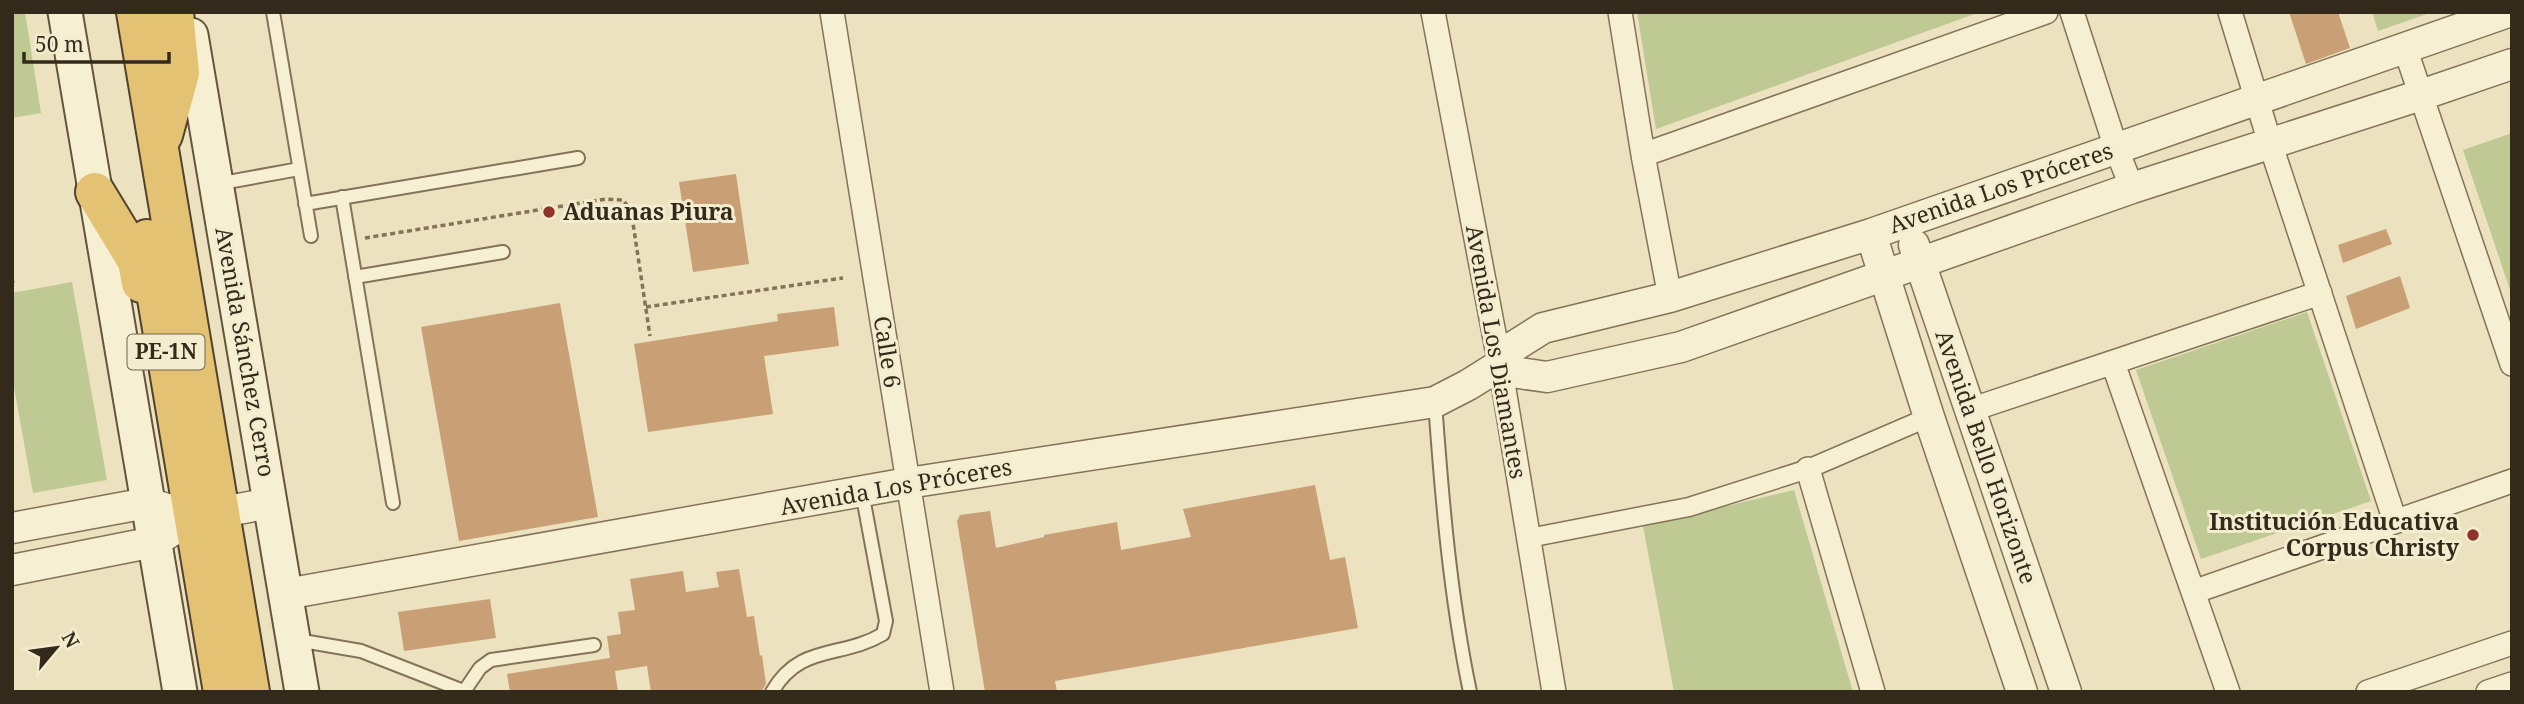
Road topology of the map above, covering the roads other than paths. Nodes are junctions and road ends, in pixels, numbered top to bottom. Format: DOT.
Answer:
graph roads {
  1 [pos="65,12"];
  2 [pos="110,12"];
  3 [pos="136,12"];
  4 [pos="174,12"];
  5 [pos="187,12"];
  6 [pos="273,12"];
  7 [pos="832,12"];
  8 [pos="1433,12"];
  9 [pos="1620,12"];
  10 [pos="2046,12"];
  11 [pos="2072,12"];
  12 [pos="2230,12"];
  13 [pos="2501,18"];
  14 [pos="2405,48"];
  15 [pos="2512,64"];
  16 [pos="2421,95"];
  17 [pos="2257,99"];
  18 [pos="2270,143"];
  19 [pos="159,147"];
  20 [pos="2116,148"];
  21 [pos="1643,155"];
  22 [pos="578,158"];
  23 [pos="299,169"];
  24 [pos="217,184"];
  25 [pos="2132,188"];
  26 [pos="95,192"];
  27 [pos="342,197"];
  28 [pos="305,204"];
  29 [pos="1907,222"];
  30 [pos="1871,234"];
  31 [pos="311,236"];
  32 [pos="503,252"];
  33 [pos="1919,262"];
  34 [pos="1883,275"];
  35 [pos="355,277"];
  36 [pos="2320,293"];
  37 [pos="1670,297"];
  38 [pos="164,339"];
  39 [pos="2113,363"];
  40 [pos="2512,364"];
  41 [pos="1500,365"];
  42 [pos="1435,402"];
  43 [pos="1970,410"];
  44 [pos="1929,417"];
  45 [pos="1808,469"];
  46 [pos="2512,481"];
  47 [pos="908,483"];
  48 [pos="862,492"];
  49 [pos="147,503"];
  50 [pos="271,503"];
  51 [pos="393,503"];
  52 [pos="207,515"];
  53 [pos="2395,522"];
  54 [pos="25,526"];
  55 [pos="1529,538"];
  56 [pos="154,542"];
  57 [pos="45,564"];
  58 [pos="12,570"];
  59 [pos="2193,592"];
  60 [pos="286,594"];
  61 [pos="293,639"];
  62 [pos="2512,643"];
  63 [pos="594,645"];
  64 [pos="244,652"];
  65 [pos="2512,684"];
  66 [pos="465,691"];
  67 [pos="180,692"];
  68 [pos="223,692"];
  69 [pos="250,692"];
  70 [pos="258,692"];
  71 [pos="302,692"];
  72 [pos="772,692"];
  73 [pos="942,692"];
  74 [pos="1470,692"];
  75 [pos="1554,692"];
  76 [pos="1873,692"];
  77 [pos="2022,692"];
  78 [pos="2066,692"];
  79 [pos="2228,692"];
  80 [pos="2368,692"];
  81 [pos="2488,692"];
  1 -- 26 [label="main road"];
  2 -- 38 [label="highway, PE-1N"];
  3 -- 19 [label="highway, PE-1N"];
  4 -- 19 [label="highway"];
  5 -- 24 [label="main road, Avenida Sánchez Cerro"];
  6 -- 23 [label="lane"];
  7 -- 47 [label="street, Calle 6"];
  8 -- 41 [label="street, Avenida Los Diamantes"];
  9 -- 21 [label="street"];
  10 -- 21 [label="street"];
  11 -- 20 [label="street"];
  12 -- 17 [label="street"];
  13 -- 14 [label="street, Avenida Los Próceres"];
  14 -- 16 [label="street"];
  14 -- 17 [label="street, Avenida Los Próceres"];
  15 -- 16 [label="street, Avenida Los Próceres"];
  16 -- 18 [label="street, Avenida Los Próceres"];
  16 -- 40 [label="street"];
  17 -- 18 [label="street"];
  17 -- 20 [label="street, Avenida Los Próceres"];
  18 -- 25 [label="street, Avenida Los Próceres"];
  18 -- 36 [label="street"];
  19 -- 52 [label="highway, PE-1N"];
  20 -- 25 [label="street"];
  20 -- 29 [label="street, Avenida Los Próceres"];
  21 -- 37 [label="street"];
  22 -- 27 [label="lane"];
  23 -- 24 [label="lane"];
  23 -- 28 [label="lane"];
  24 -- 50 [label="main road, Avenida Sánchez Cerro"];
  25 -- 33 [label="street, Avenida Los Próceres"];
  26 -- 38 [label="highway"];
  26 -- 49 [label="main road"];
  27 -- 28 [label="lane"];
  27 -- 35 [label="lane"];
  28 -- 31 [label="lane"];
  29 -- 30 [label="street, Avenida Los Próceres"];
  29 -- 33 [label="street, Avenida Bello Horizonte"];
  30 -- 34 [label="street, Avenida Bello Horizonte"];
  30 -- 37 [label="street, Avenida Los Próceres"];
  32 -- 35 [label="lane"];
  33 -- 34 [label="street, Avenida Los Próceres"];
  33 -- 43 [label="street, Avenida Bello Horizonte"];
  34 -- 41 [label="street, Avenida Los Próceres"];
  34 -- 44 [label="street, Avenida Bello Horizonte"];
  35 -- 51 [label="lane"];
  36 -- 39 [label="street"];
  36 -- 53 [label="street"];
  37 -- 41 [label="street, Avenida Los Próceres"];
  38 -- 52 [label="highway, PE-1N"];
  39 -- 43 [label="street"];
  39 -- 59 [label="street"];
  41 -- 42 [label="street, Avenida Los Próceres"];
  41 -- 55 [label="street, Avenida Los Diamantes"];
  42 -- 47 [label="street, Avenida Los Próceres"];
  42 -- 74 [label="lane"];
  43 -- 78 [label="street, Avenida Bello Horizonte"];
  44 -- 45 [label="street"];
  44 -- 77 [label="street, Avenida Bello Horizonte"];
  45 -- 55 [label="street"];
  45 -- 76 [label="street"];
  46 -- 53 [label="street"];
  47 -- 48 [label="street, Avenida Los Próceres"];
  47 -- 73 [label="street, Calle 6"];
  48 -- 60 [label="street, Avenida Los Próceres"];
  48 -- 72 [label="lane"];
  49 -- 52 [label="street"];
  49 -- 54 [label="street"];
  49 -- 56 [label="main road"];
  50 -- 52 [label="street"];
  50 -- 60 [label="main road, Avenida Sánchez Cerro"];
  52 -- 56 [label="street"];
  52 -- 64 [label="highway, PE-1N"];
  52 -- 68 [label="highway, PE-1N"];
  53 -- 59 [label="street"];
  54 -- 57 [label="street"];
  55 -- 75 [label="street, Avenida Los Diamantes"];
  56 -- 57 [label="street"];
  56 -- 67 [label="main road"];
  57 -- 58 [label="street"];
  59 -- 79 [label="street"];
  60 -- 61 [label="main road, Avenida Sánchez Cerro"];
  61 -- 66 [label="lane"];
  61 -- 71 [label="main road, Avenida Sánchez Cerro"];
  62 -- 80 [label="street"];
  63 -- 66 [label="lane"];
  64 -- 69 [label="highway, PE-1N"];
  64 -- 70 [label="highway"];
  65 -- 81 [label="street"];
}
